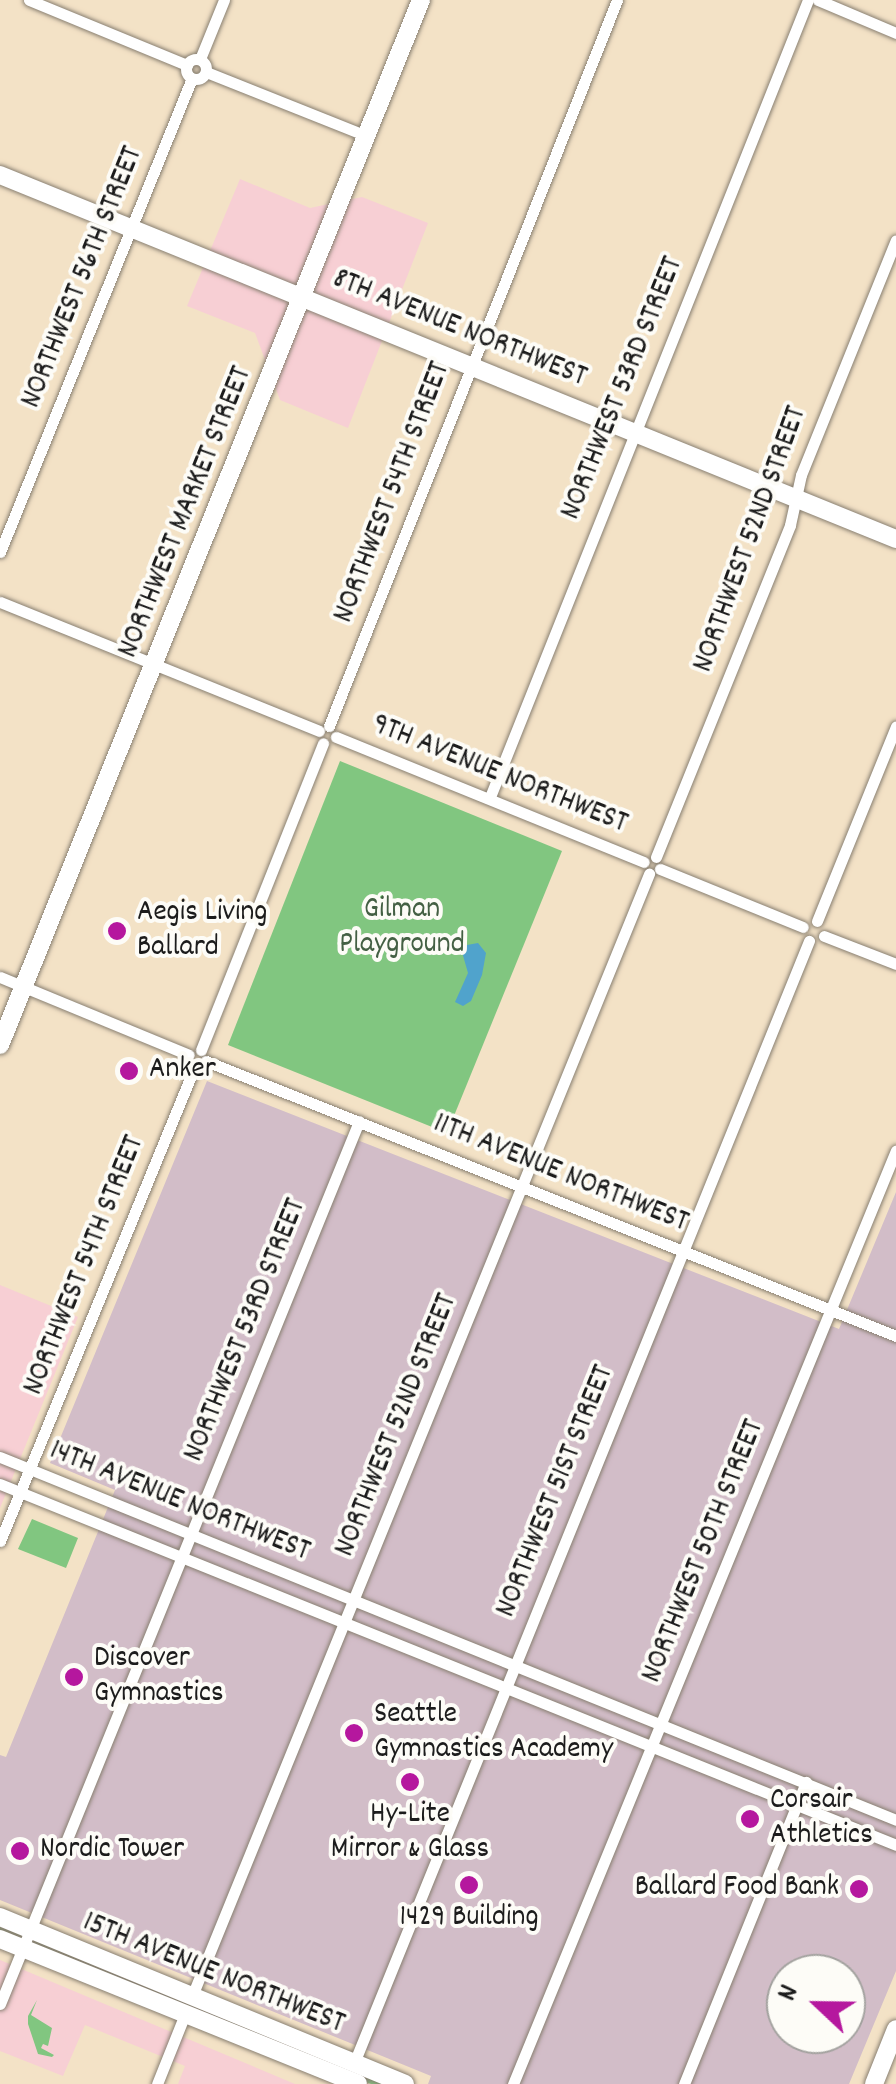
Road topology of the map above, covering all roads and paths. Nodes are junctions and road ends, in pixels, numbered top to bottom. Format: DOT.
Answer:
graph roads {
  1 [pos="29,0"];
  2 [pos="224,0"];
  3 [pos="421,0"];
  4 [pos="617,0"];
  5 [pos="808,0"];
  6 [pos="818,0"];
  7 [pos="896,33"];
  8 [pos="200,59"];
  9 [pos="187,65"];
  10 [pos="206,72"];
  11 [pos="192,78"];
  12 [pos="366,136"];
  13 [pos="0,175"];
  14 [pos="131,228"];
  15 [pos="896,240"];
  16 [pos="304,297"];
  17 [pos="472,364"];
  18 [pos="633,430"];
  19 [pos="796,498"];
  20 [pos="896,539"];
  21 [pos="0,552"];
  22 [pos="0,602"];
  23 [pos="154,665"];
  24 [pos="896,726"];
  25 [pos="327,734"];
  26 [pos="490,797"];
  27 [pos="652,865"];
  28 [pos="817,921"];
  29 [pos="803,928"];
  30 [pos="824,936"];
  31 [pos="808,942"];
  32 [pos="896,964"];
  33 [pos="0,977"];
  34 [pos="24,986"];
  35 [pos="0,1045"];
  36 [pos="198,1058"];
  37 [pos="359,1121"];
  38 [pos="896,1150"];
  39 [pos="523,1187"];
  40 [pos="683,1252"];
  41 [pos="831,1310"];
  42 [pos="896,1336"];
  43 [pos="0,1457"];
  44 [pos="29,1469"];
  45 [pos="0,1484"];
  46 [pos="20,1492"];
  47 [pos="191,1535"];
  48 [pos="0,1541"];
  49 [pos="182,1560"];
  50 [pos="353,1600"];
  51 [pos="344,1623"];
  52 [pos="514,1664"];
  53 [pos="505,1687"];
  54 [pos="662,1724"];
  55 [pos="652,1747"];
  56 [pos="806,1782"];
  57 [pos="796,1807"];
  58 [pos="896,1820"];
  59 [pos="896,1845"];
  60 [pos="0,1917"];
  61 [pos="30,1930"];
  62 [pos="0,1938"];
  63 [pos="23,1948"];
  64 [pos="0,2004"];
  65 [pos="188,2005"];
  66 [pos="896,2028"];
  67 [pos="351,2078"];
  68 [pos="157,2084"];
  69 [pos="406,2084"];
  70 [pos="514,2084"];
  71 [pos="684,2084"];
  72 [pos="874,2084"];
  1 -- 9 [label="street"];
  2 -- 8 [label="street"];
  3 -- 12 [label="main road, NORTHWEST MARKET STREET"];
  4 -- 17 [label="street, NORTHWEST 54TH STREET"];
  5 -- 18 [label="street, NORTHWEST 53RD STREET"];
  6 -- 7 [label="street"];
  8 -- 9 [label="street"];
  8 -- 10 [label="street"];
  9 -- 11 [label="street"];
  10 -- 11 [label="street"];
  10 -- 12 [label="street"];
  11 -- 14 [label="street, NORTHWEST 56TH STREET"];
  12 -- 16 [label="main road, NORTHWEST MARKET STREET"];
  13 -- 14 [label="main road, 8TH AVENUE NORTHWEST"];
  14 -- 16 [label="main road, 8TH AVENUE NORTHWEST"];
  14 -- 21 [label="street, NORTHWEST 56TH STREET"];
  15 -- 19 [label="street, NORTHWEST 52ND STREET"];
  16 -- 17 [label="main road, 8TH AVENUE NORTHWEST"];
  16 -- 23 [label="main road, NORTHWEST MARKET STREET"];
  17 -- 18 [label="main road, 8TH AVENUE NORTHWEST"];
  17 -- 25 [label="street, NORTHWEST 54TH STREET"];
  18 -- 19 [label="main road, 8TH AVENUE NORTHWEST"];
  18 -- 26 [label="street, NORTHWEST 53RD STREET"];
  19 -- 20 [label="main road, 8TH AVENUE NORTHWEST"];
  19 -- 27 [label="street, NORTHWEST 52ND STREET"];
  22 -- 23 [label="street, 9TH AVENUE NORTHWEST"];
  23 -- 25 [label="street, 9TH AVENUE NORTHWEST"];
  23 -- 34 [label="main road, NORTHWEST MARKET STREET"];
  24 -- 28 [label="street"];
  25 -- 26 [label="street, 9TH AVENUE NORTHWEST"];
  25 -- 36 [label="street, NORTHWEST 54TH STREET"];
  26 -- 27 [label="street, 9TH AVENUE NORTHWEST"];
  27 -- 29 [label="street, 9TH AVENUE NORTHWEST"];
  27 -- 39 [label="street, NORTHWEST 52ND STREET"];
  28 -- 29 [label="street"];
  28 -- 30 [label="street"];
  29 -- 31 [label="street"];
  30 -- 31 [label="street"];
  30 -- 32 [label="street"];
  31 -- 40 [label="street, NORTHWEST 51ST STREET"];
  33 -- 34 [label="street, 11TH AVENUE NORTHWEST"];
  34 -- 35 [label="main road, NORTHWEST MARKET STREET"];
  34 -- 36 [label="street, 11TH AVENUE NORTHWEST"];
  36 -- 37 [label="street, 11TH AVENUE NORTHWEST"];
  36 -- 44 [label="street, NORTHWEST 54TH STREET"];
  37 -- 39 [label="street, 11TH AVENUE NORTHWEST"];
  37 -- 47 [label="street, NORTHWEST 53RD STREET"];
  38 -- 41 [label="street, NORTHWEST 50TH STREET"];
  39 -- 40 [label="street, 11TH AVENUE NORTHWEST"];
  39 -- 50 [label="street, NORTHWEST 52ND STREET"];
  40 -- 41 [label="street, 11TH AVENUE NORTHWEST"];
  40 -- 52 [label="street, NORTHWEST 51ST STREET"];
  41 -- 42 [label="street, 11TH AVENUE NORTHWEST"];
  41 -- 54 [label="street, NORTHWEST 50TH STREET"];
  43 -- 44 [label="street, 14TH AVENUE NORTHWEST"];
  44 -- 46 [label="street, NORTHWEST 54TH STREET"];
  44 -- 47 [label="street, 14TH AVENUE NORTHWEST"];
  45 -- 46 [label="street, 14TH AVENUE NORTHWEST"];
  46 -- 48 [label="street, NORTHWEST 54TH STREET"];
  46 -- 49 [label="street, 14TH AVENUE NORTHWEST"];
  47 -- 49 [label="street, NORTHWEST 53RD STREET"];
  47 -- 50 [label="street, 14TH AVENUE NORTHWEST"];
  49 -- 51 [label="street, 14TH AVENUE NORTHWEST"];
  49 -- 61 [label="street, NORTHWEST 53RD STREET"];
  50 -- 51 [label="street, NORTHWEST 52ND STREET"];
  50 -- 52 [label="street, 14TH AVENUE NORTHWEST"];
  51 -- 53 [label="street, 14TH AVENUE NORTHWEST"];
  51 -- 65 [label="street, NORTHWEST 52ND STREET"];
  52 -- 53 [label="street, NORTHWEST 51ST STREET"];
  52 -- 54 [label="street, 14TH AVENUE NORTHWEST"];
  53 -- 55 [label="street, 14TH AVENUE NORTHWEST"];
  53 -- 67 [label="street, NORTHWEST 51ST STREET"];
  54 -- 55 [label="street, NORTHWEST 50TH STREET"];
  54 -- 56 [label="street, 14TH AVENUE NORTHWEST"];
  55 -- 57 [label="street, 14TH AVENUE NORTHWEST"];
  55 -- 70 [label="street, NORTHWEST 50TH STREET"];
  56 -- 57 [label="street"];
  56 -- 58 [label="street, 14TH AVENUE NORTHWEST"];
  57 -- 59 [label="street, 14TH AVENUE NORTHWEST"];
  57 -- 71 [label="street"];
  60 -- 61 [label="main road, 15TH AVENUE NORTHWEST"];
  61 -- 63 [label="street, NORTHWEST 53RD STREET"];
  61 -- 65 [label="main road, 15TH AVENUE NORTHWEST"];
  62 -- 63 [label="main road, 15TH AVENUE NORTHWEST"];
  63 -- 64 [label="street, NORTHWEST 53RD STREET"];
  63 -- 65 [label="main road, 15TH AVENUE NORTHWEST"];
  65 -- 67 [label="main road, 15TH AVENUE NORTHWEST"];
  65 -- 68 [label="street, NORTHWEST 52ND STREET"];
  66 -- 72 [label="main road"];
  67 -- 69 [label="main road, 15TH AVENUE NORTHWEST"];
}
